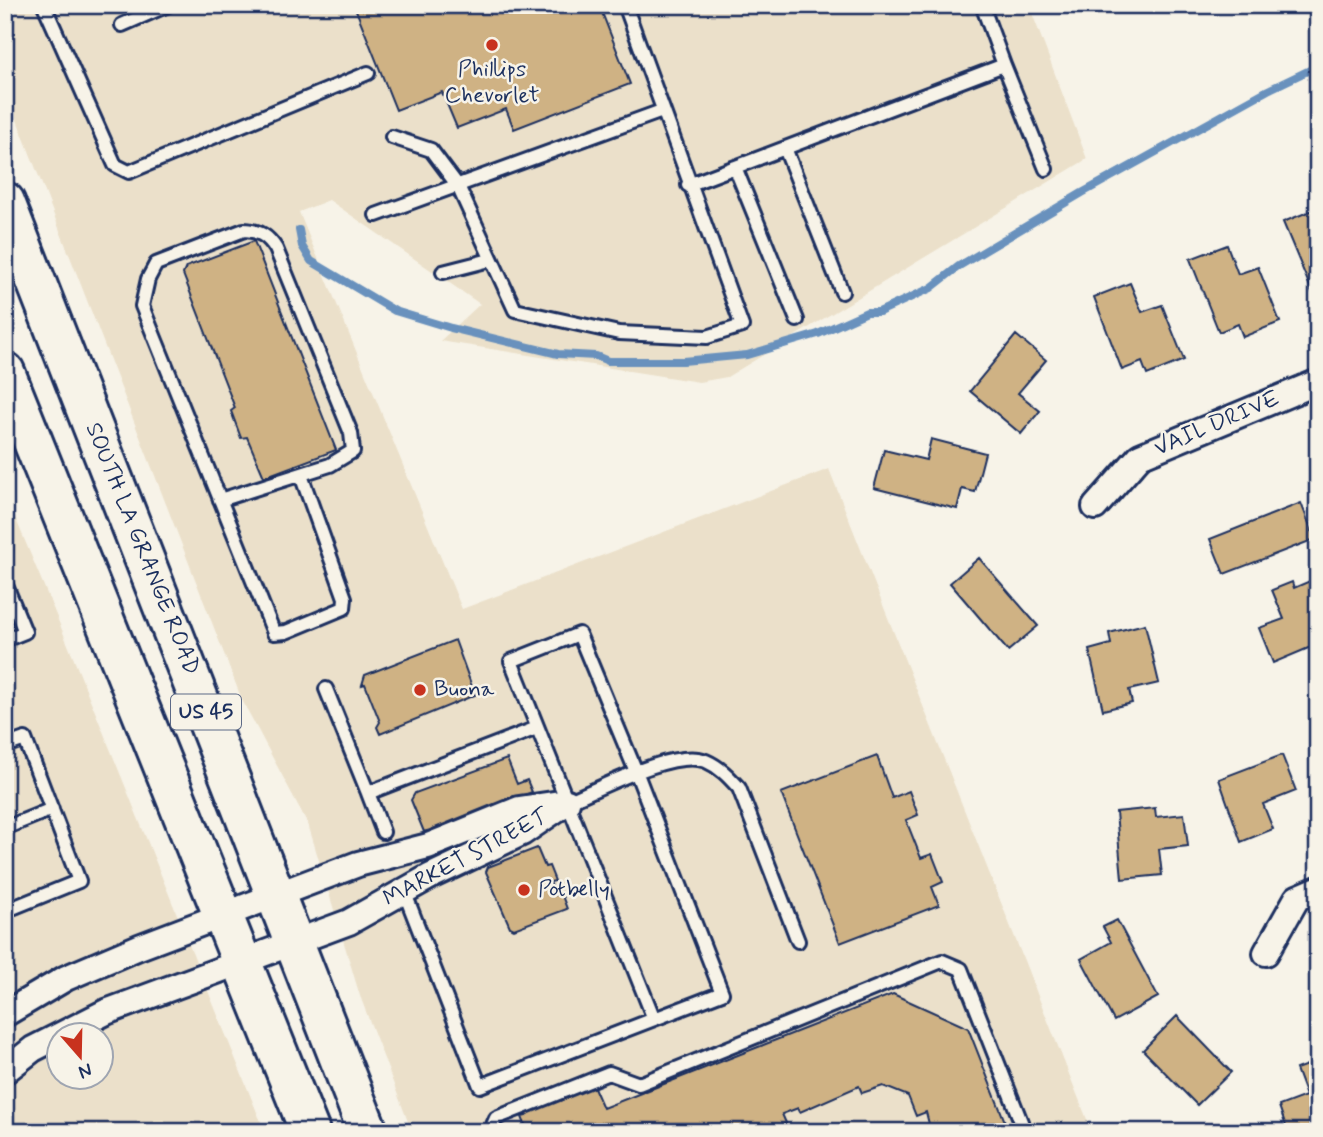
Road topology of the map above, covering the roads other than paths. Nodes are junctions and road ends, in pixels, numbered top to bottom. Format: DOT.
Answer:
graph roads {
  1 [pos="44,5"];
  2 [pos="168,5"];
  3 [pos="625,5"];
  4 [pos="982,5"];
  5 [pos="122,25"];
  6 [pos="1004,65"];
  7 [pos="368,73"];
  8 [pos="662,111"];
  9 [pos="392,137"];
  10 [pos="785,148"];
  11 [pos="735,167"];
  12 [pos="1046,169"];
  13 [pos="688,185"];
  14 [pos="458,186"];
  15 [pos="5,202"];
  16 [pos="376,215"];
  17 [pos="490,260"];
  18 [pos="443,272"];
  19 [pos="842,292"];
  20 [pos="797,320"];
  21 [pos="5,372"];
  22 [pos="1316,387"];
  23 [pos="301,475"];
  24 [pos="220,500"];
  25 [pos="1095,508"];
  26 [pos="5,544"];
  27 [pos="5,551"];
  28 [pos="5,583"];
  29 [pos="5,640"];
  30 [pos="326,689"];
  31 [pos="537,729"];
  32 [pos="5,746"];
  33 [pos="638,774"];
  34 [pos="368,793"];
  35 [pos="567,802"];
  36 [pos="52,809"];
  37 [pos="5,828"];
  38 [pos="383,832"];
  39 [pos="1318,890"];
  40 [pos="404,891"];
  41 [pos="277,895"];
  42 [pos="5,911"];
  43 [pos="224,915"];
  44 [pos="798,941"];
  45 [pos="296,942"];
  46 [pos="1266,953"];
  47 [pos="243,961"];
  48 [pos="5,1014"];
  49 [pos="654,1019"];
  50 [pos="5,1070"];
  51 [pos="310,1132"];
  52 [pos="368,1132"];
  53 [pos="490,1132"];
  54 [pos="1025,1132"];
  1 -- 7 [label="lane"];
  2 -- 5 [label="lane"];
  3 -- 8 [label="lane"];
  4 -- 6 [label="lane"];
  6 -- 10 [label="lane"];
  6 -- 12 [label="lane"];
  8 -- 13 [label="lane"];
  8 -- 14 [label="lane"];
  9 -- 14 [label="lane"];
  10 -- 11 [label="lane"];
  10 -- 19 [label="lane"];
  11 -- 13 [label="lane"];
  11 -- 20 [label="lane"];
  13 -- 17 [label="lane"];
  14 -- 16 [label="lane"];
  14 -- 17 [label="lane"];
  15 -- 41 [label="main road, SOUTH LA GRANGE ROAD / US 45"];
  17 -- 18 [label="lane"];
  21 -- 43 [label="main road, US 45"];
  22 -- 25 [label="street, VAIL DRIVE"];
  23 -- 24 [label="lane"];
  23 -- 24 [label="lane"];
  23 -- 24 [label="lane"];
  26 -- 27 [label="lane"];
  28 -- 29 [label="lane"];
  30 -- 34 [label="lane"];
  31 -- 33 [label="lane"];
  31 -- 34 [label="lane"];
  31 -- 35 [label="lane"];
  32 -- 36 [label="lane"];
  33 -- 35 [label="lane"];
  33 -- 44 [label="lane"];
  33 -- 49 [label="lane"];
  34 -- 38 [label="lane"];
  35 -- 40 [label="street, MARKET STREET"];
  35 -- 41 [label="street, MARKET STREET"];
  35 -- 49 [label="lane"];
  36 -- 37 [label="lane"];
  36 -- 42 [label="lane"];
  39 -- 46 [label="street"];
  40 -- 45 [label="street, MARKET STREET"];
  40 -- 49 [label="lane"];
  41 -- 43 [label="street, MARKET STREET"];
  41 -- 45 [label="main road, SOUTH LA GRANGE ROAD / US 45"];
  43 -- 47 [label="main road, US 45"];
  43 -- 48 [label="street, MARKET STREET"];
  45 -- 47 [label="street, MARKET STREET"];
  45 -- 52 [label="main road, SOUTH LA GRANGE ROAD / US 45"];
  47 -- 50 [label="street, MARKET STREET"];
  47 -- 51 [label="main road, US 45"];
  53 -- 54 [label="lane"];
}
